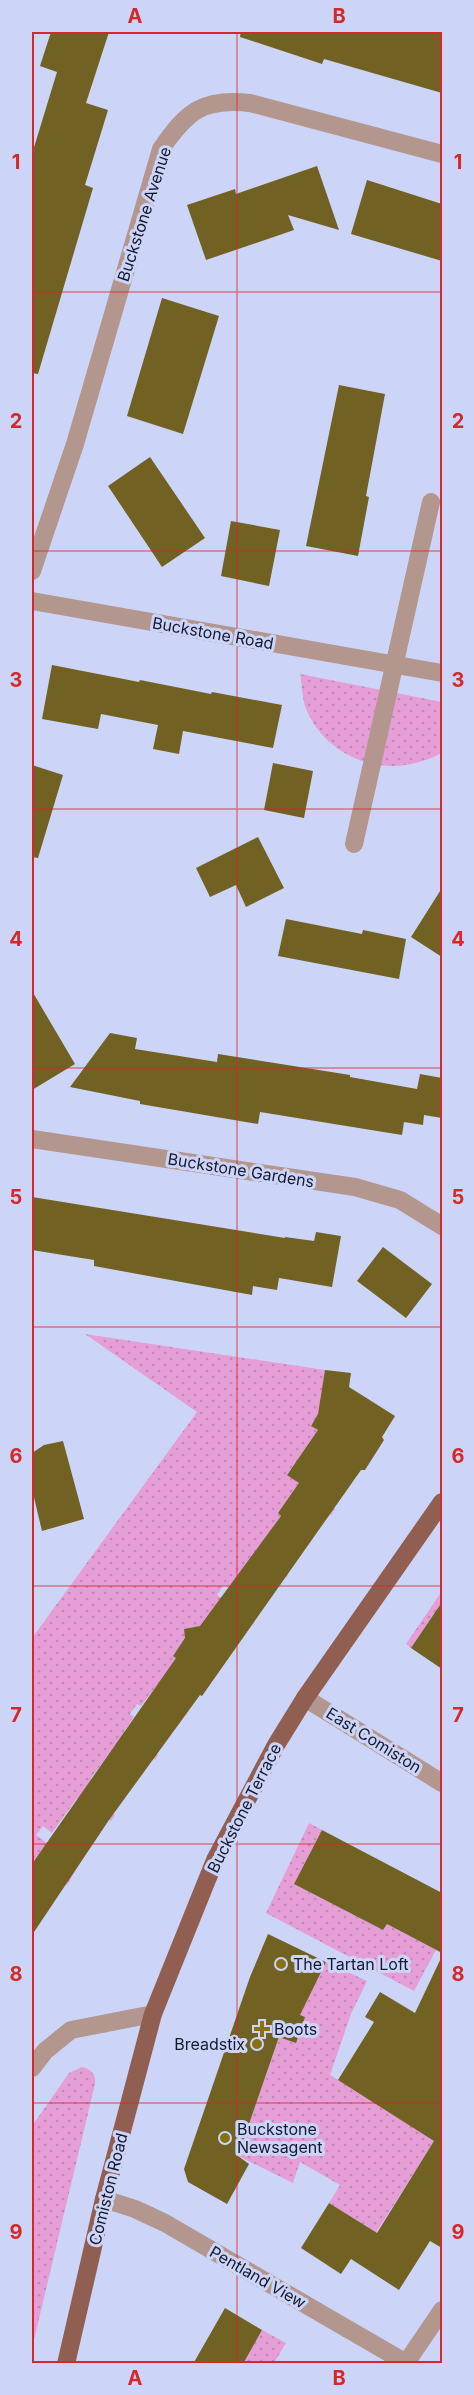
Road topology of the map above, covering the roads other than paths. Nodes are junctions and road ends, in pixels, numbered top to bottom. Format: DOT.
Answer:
graph roads {
  1 [pos="442,154"];
  2 [pos="431,502"];
  3 [pos="32,571"];
  4 [pos="32,601"];
  5 [pos="394,663"];
  6 [pos="442,673"];
  7 [pos="354,844"];
  8 [pos="32,1139"];
  9 [pos="442,1226"];
  10 [pos="442,1502"];
  11 [pos="305,1698"];
  12 [pos="442,1783"];
  13 [pos="153,2014"];
  14 [pos="32,2068"];
  15 [pos="104,2199"];
  16 [pos="442,2310"];
  17 [pos="407,2363"];
  18 [pos="66,2364"];
  1 -- 3 [label="street, Buckstone Avenue"];
  2 -- 5 [label="street"];
  4 -- 5 [label="street, Buckstone Road"];
  5 -- 6 [label="street, Buckstone Road"];
  5 -- 7 [label="street"];
  8 -- 9 [label="street, Buckstone Gardens"];
  10 -- 11 [label="main road, Buckstone Terrace"];
  11 -- 12 [label="street, East Comiston"];
  11 -- 13 [label="main road, Buckstone Terrace"];
  13 -- 14 [label="street"];
  13 -- 15 [label="main road, Comiston Road"];
  15 -- 17 [label="street, Pentland View"];
  15 -- 18 [label="main road, Comiston Road"];
  16 -- 17 [label="street"];
}
